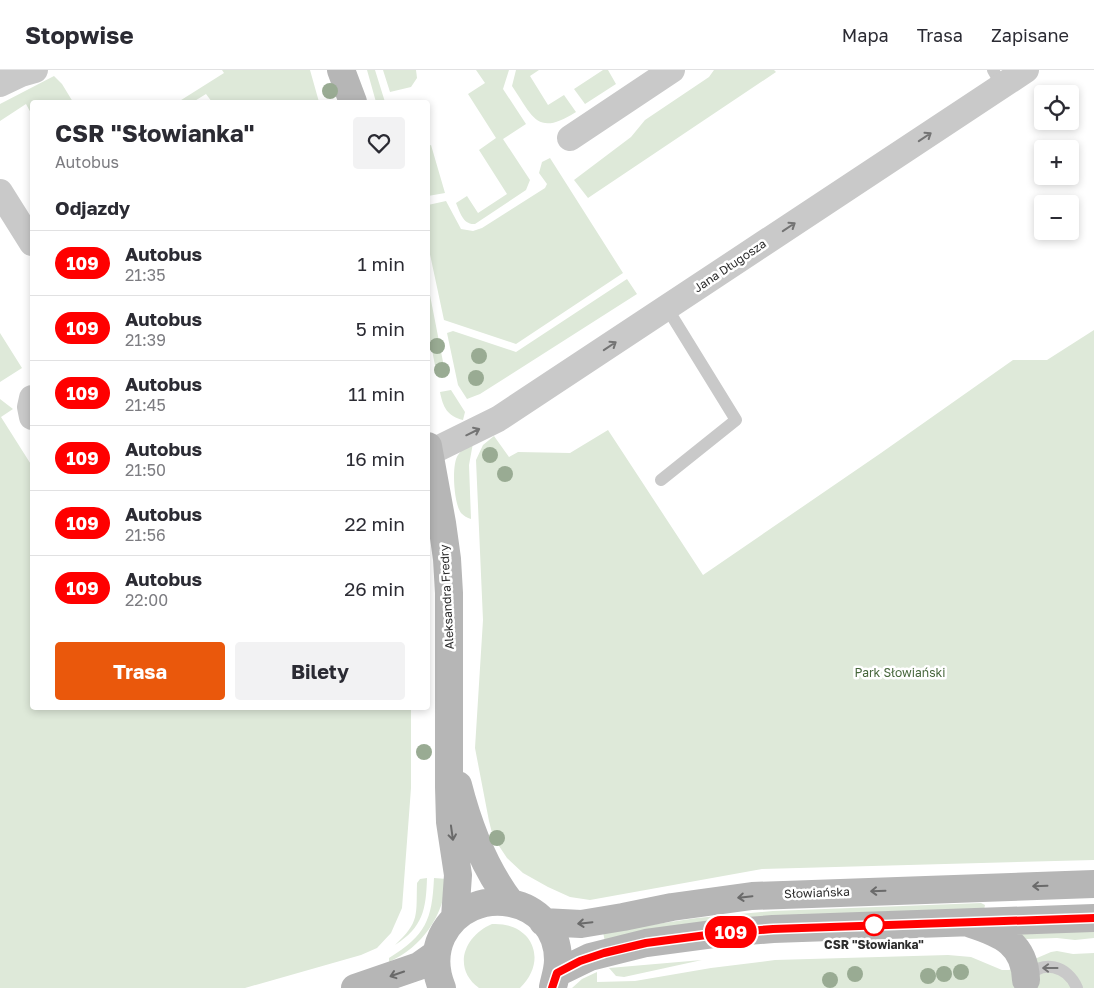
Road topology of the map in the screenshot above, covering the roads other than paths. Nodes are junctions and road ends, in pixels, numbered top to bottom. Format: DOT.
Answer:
graph roads {
  1 [pos="35,70"];
  2 [pos="341,70"];
  3 [pos="672,70"];
  4 [pos="1026,70"];
  5 [pos="997,78"];
  6 [pos="0,84"];
  7 [pos="351,100"];
  8 [pos="570,138"];
  9 [pos="0,192"];
  10 [pos="30,240"];
  11 [pos="668,308"];
  12 [pos="430,449"];
  13 [pos="430,460"];
  14 [pos="661,480"];
  15 [pos="450,750"];
  16 [pos="1094,884"];
  17 [pos="511,903"];
  18 [pos="455,918"];
  19 [pos="1094,918"];
  20 [pos="543,922"];
  21 [pos="965,922"];
  22 [pos="436,954"];
  23 [pos="554,980"];
  24 [pos="1024,984"];
  25 [pos="355,988"];
  26 [pos="442,988"];
  27 [pos="1077,988"];
  1 -- 6 [label="street"];
  2 -- 7 [label="main road"];
  3 -- 8 [label="street"];
  4 -- 5 [label="street, Jana Długosza"];
  11 -- 5 [label="street, Jana Długosza, one-way"];
  9 -- 10 [label="street"];
  12 -- 11 [label="street, Jana Długosza, one-way"];
  11 -- 14 [label="lane"];
  13 -- 15 [label="main road, Aleksandra Fredry"];
  15 -- 17 [label="main road, Aleksandra Fredry"];
  15 -- 18 [label="main road, Aleksandra Fredry, one-way"];
  16 -- 20 [label="main road, Słowiańska, one-way"];
  17 -- 18 [label="main road"];
  17 -- 20 [label="main road"];
  18 -- 22 [label="main road"];
  19 -- 21 [label="main road"];
  20 -- 23 [label="main road"];
  21 -- 23 [label="main road"];
  21 -- 24 [label="main road"];
  22 -- 25 [label="main road, one-way"];
  22 -- 26 [label="main road"];
  27 -- 24 [label="lane, one-way"];
}
